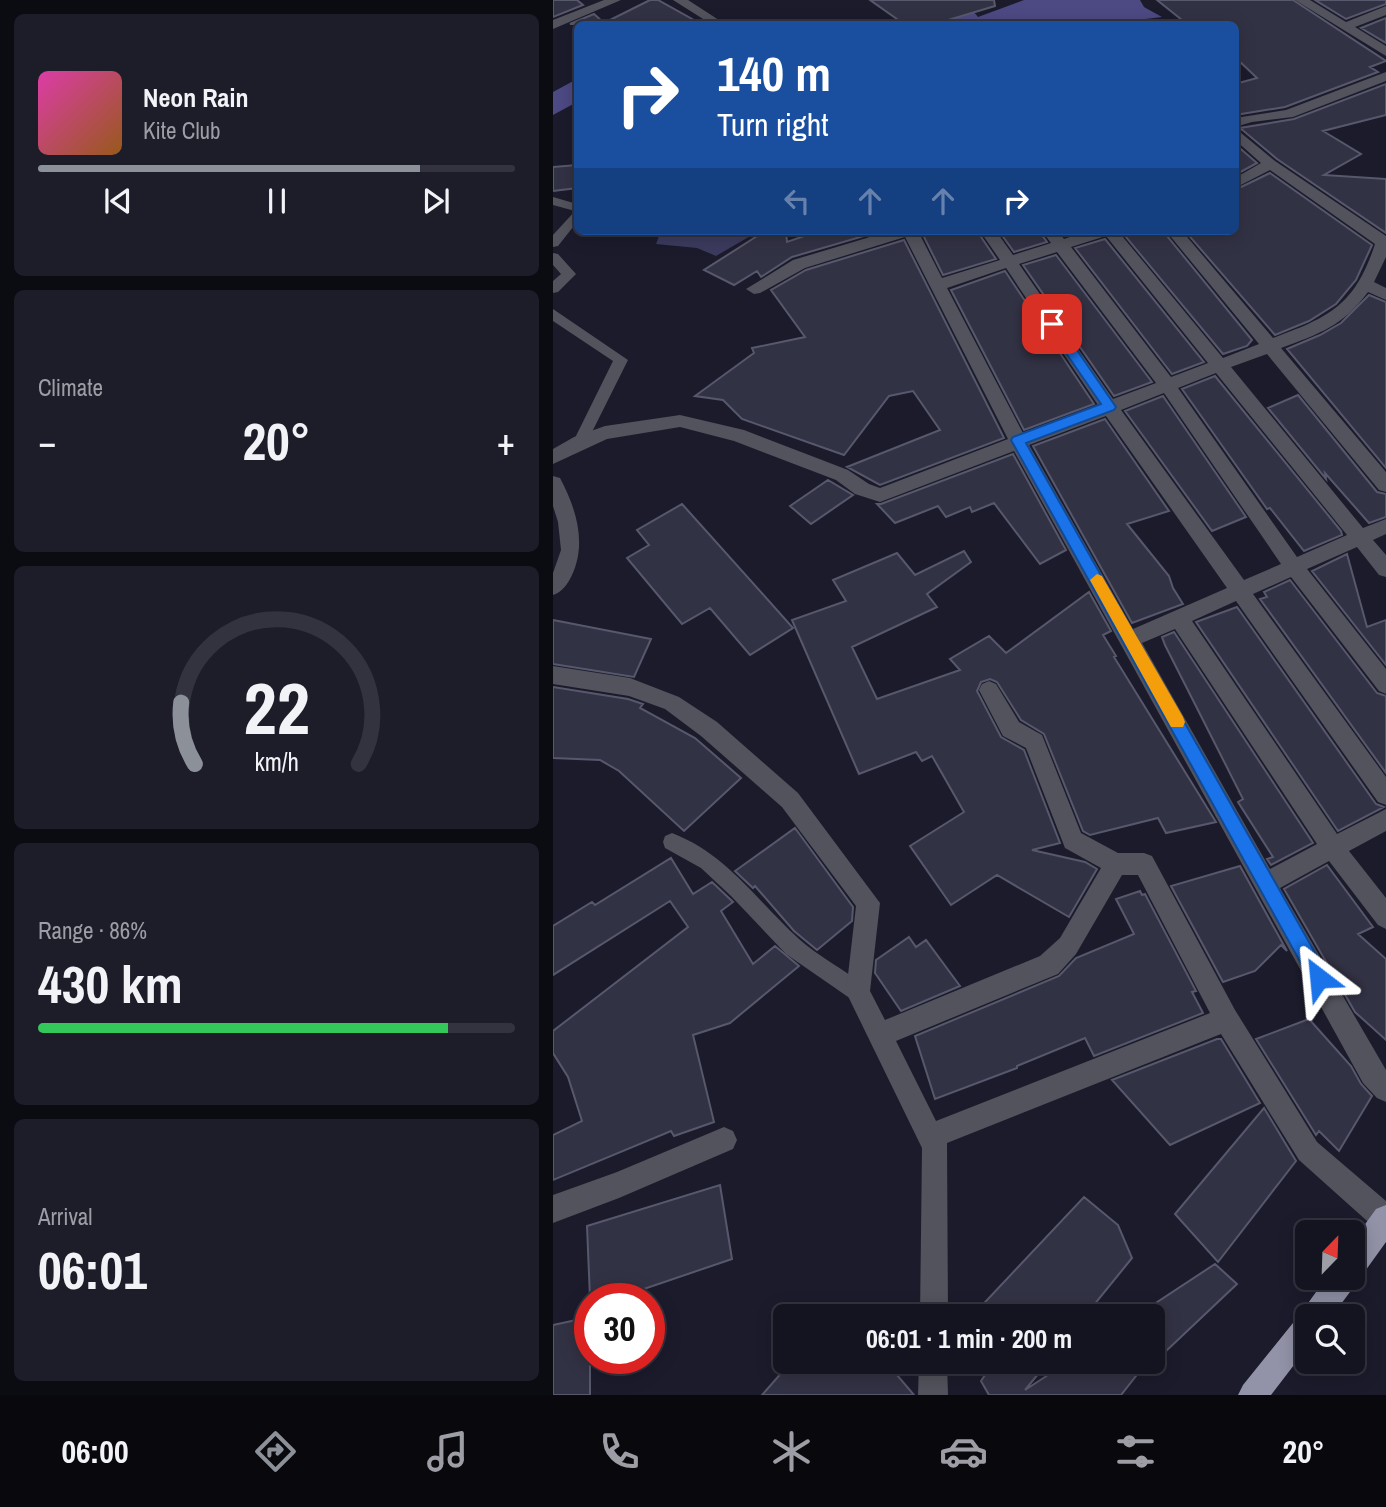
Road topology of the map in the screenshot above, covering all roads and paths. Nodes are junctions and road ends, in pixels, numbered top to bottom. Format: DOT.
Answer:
graph roads {
  1 [pos="615,0"];
  2 [pos="679,0"];
  3 [pos="1301,0"];
  4 [pos="1386,10"];
  5 [pos="714,21"];
  6 [pos="553,25"];
  7 [pos="1345,27"];
  8 [pos="1386,52"];
  9 [pos="1386,76"];
  10 [pos="1239,122"];
  11 [pos="1239,136"];
  12 [pos="1270,164"];
  13 [pos="1239,182"];
  14 [pos="553,201"];
  15 [pos="574,207"];
  16 [pos="574,218"];
  17 [pos="896,235"];
  18 [pos="911,235"];
  19 [pos="991,235"];
  20 [pos="1077,235"];
  21 [pos="1113,235"];
  22 [pos="1177,235"];
  23 [pos="1056,238"];
  24 [pos="1384,242"];
  25 [pos="553,243"];
  26 [pos="553,257"];
  27 [pos="1009,262"];
  28 [pos="1366,284"];
  29 [pos="938,285"];
  30 [pos="553,289"];
  31 [pos="754,289"];
  32 [pos="1386,295"];
  33 [pos="553,314"];
  34 [pos="1273,348"];
  35 [pos="1221,366"];
  36 [pos="1167,385"];
  37 [pos="1109,407"];
  38 [pos="1017,440"];
  39 [pos="580,442"];
  40 [pos="553,457"];
  41 [pos="553,483"];
  42 [pos="1386,485"];
  43 [pos="1386,526"];
  44 [pos="1361,537"];
  45 [pos="1294,567"];
  46 [pos="1386,569"];
  47 [pos="553,587"];
  48 [pos="1242,590"];
  49 [pos="1179,618"];
  50 [pos="1131,639"];
  51 [pos="553,675"];
  52 [pos="1386,685"];
  53 [pos="989,690"];
  54 [pos="1386,795"];
  55 [pos="1386,819"];
  56 [pos="672,842"];
  57 [pos="1333,848"];
  58 [pos="1117,864"];
  59 [pos="1267,883"];
  60 [pos="1386,916"];
  61 [pos="858,992"];
  62 [pos="1226,1019"];
  63 [pos="880,1035"];
  64 [pos="1386,1090"];
  65 [pos="930,1137"];
  66 [pos="724,1140"];
  67 [pos="553,1209"];
  68 [pos="1386,1219"];
  69 [pos="1365,1248"];
  70 [pos="1334,1290"];
  71 [pos="934,1304"];
  72 [pos="1323,1304"];
  73 [pos="1295,1341"];
  74 [pos="933,1374"];
  75 [pos="933,1395"];
  76 [pos="1253,1395"];
  1 -- 6 [label="street"];
  2 -- 5 [label="street"];
  3 -- 7 [label="street"];
  4 -- 7 [label="street"];
  7 -- 8 [label="street"];
  9 -- 10 [label="street"];
  11 -- 12 [label="street"];
  12 -- 13 [label="street"];
  12 -- 24 [label="street"];
  14 -- 15 [label="lane"];
  16 -- 25 [label="lane"];
  17 -- 31 [label="street"];
  18 -- 29 [label="street"];
  19 -- 27 [label="street"];
  20 -- 23 [label="street"];
  21 -- 35 [label="street"];
  22 -- 34 [label="street"];
  23 -- 27 [label="street"];
  23 -- 36 [label="street"];
  24 -- 28 [label="street"];
  26 -- 30 [label="lane"];
  27 -- 29 [label="street"];
  27 -- 37 [label="street"];
  28 -- 32 [label="street"];
  28 -- 34 [label="street"];
  29 -- 38 [label="street"];
  33 -- 39 [label="lane"];
  34 -- 35 [label="street"];
  34 -- 42 [label="street"];
  35 -- 36 [label="street"];
  35 -- 44 [label="street"];
  36 -- 37 [label="street"];
  36 -- 45 [label="street"];
  37 -- 38 [label="street"];
  37 -- 48 [label="street"];
  38 -- 39 [label="street"];
  38 -- 50 [label="street"];
  39 -- 40 [label="street"];
  41 -- 47 [label="street"];
  43 -- 44 [label="street"];
  44 -- 45 [label="street"];
  44 -- 46 [label="street"];
  45 -- 48 [label="street"];
  45 -- 52 [label="street"];
  48 -- 49 [label="street"];
  48 -- 54 [label="street"];
  49 -- 50 [label="street"];
  49 -- 57 [label="street"];
  50 -- 59 [label="street"];
  51 -- 61 [label="street"];
  53 -- 58 [label="street"];
  55 -- 57 [label="street"];
  56 -- 61 [label="lane"];
  57 -- 59 [label="street"];
  57 -- 60 [label="street"];
  58 -- 62 [label="street"];
  58 -- 63 [label="street"];
  59 -- 64 [label="street"];
  61 -- 63 [label="street"];
  62 -- 65 [label="street"];
  62 -- 68 [label="street"];
  63 -- 65 [label="street"];
  65 -- 71 [label="street"];
  66 -- 67 [label="street"];
  68 -- 69 [label="highway"];
  70 -- 72 [label="highway"];
  73 -- 76 [label="highway"];
  74 -- 75 [label="street"];
}
